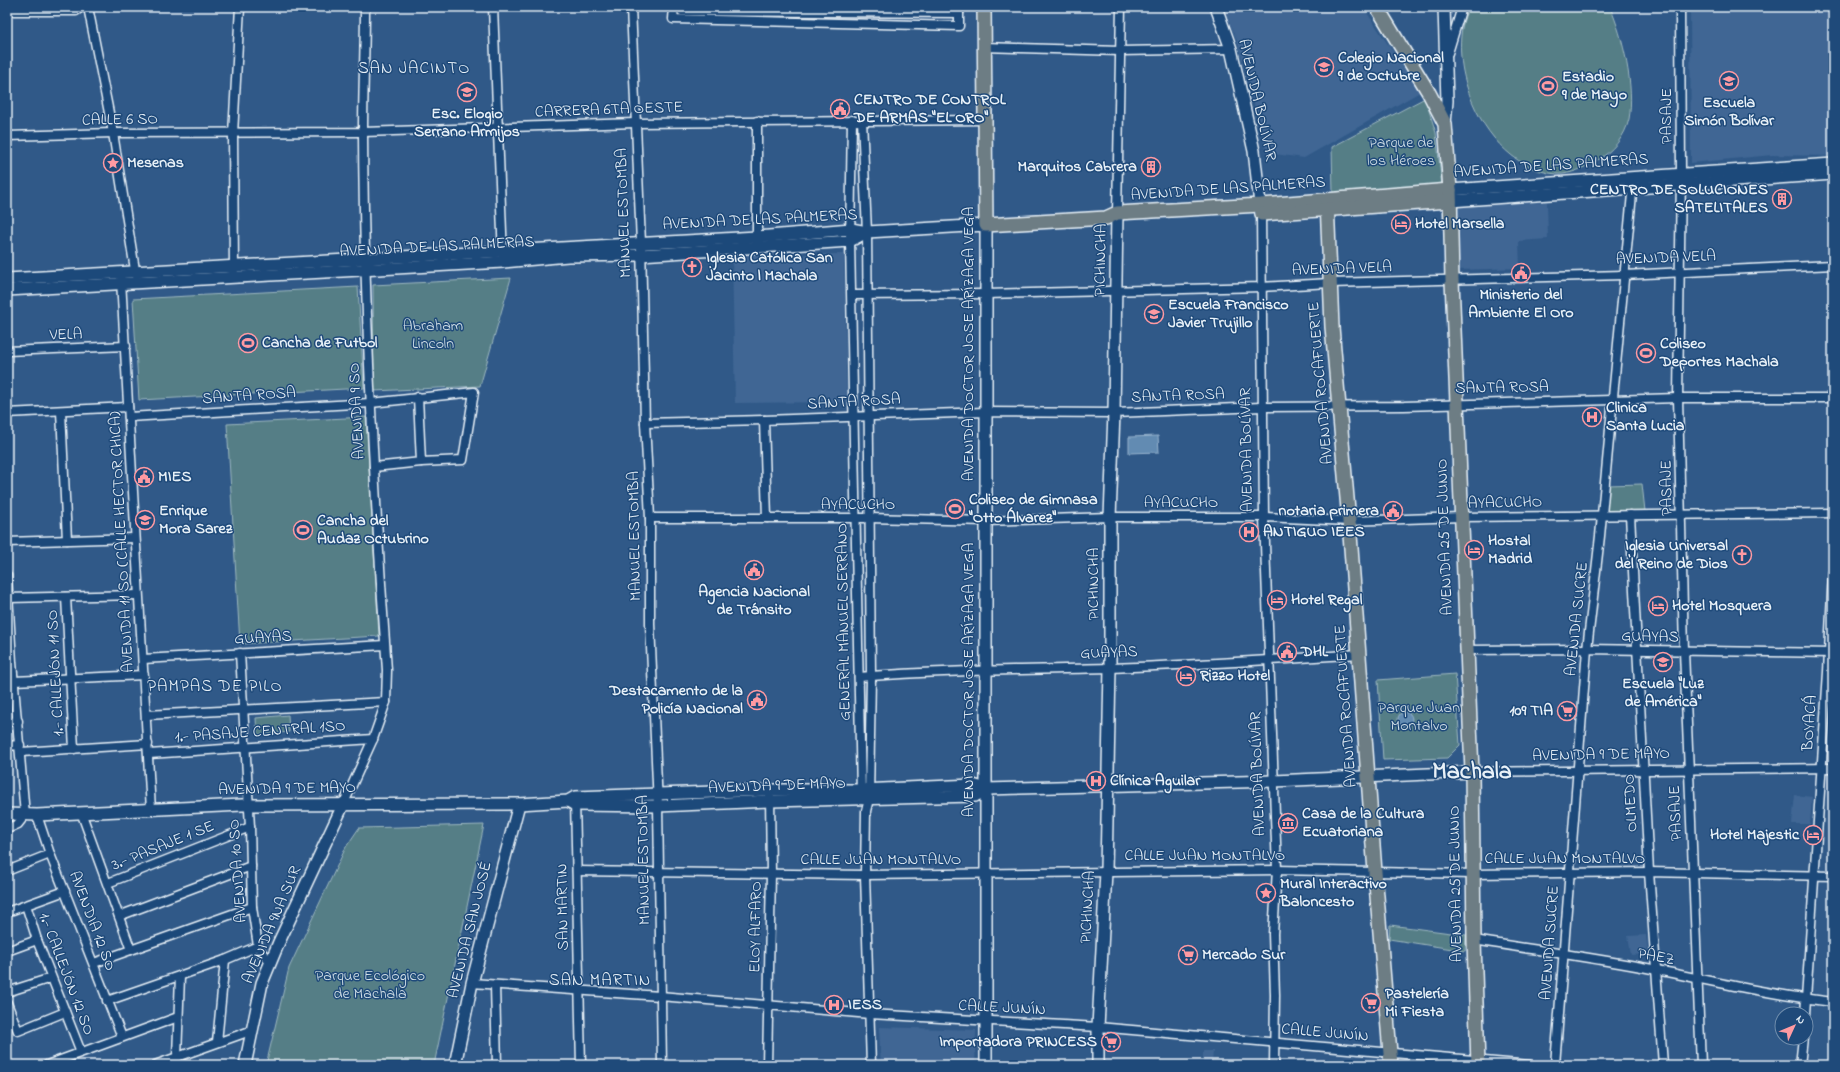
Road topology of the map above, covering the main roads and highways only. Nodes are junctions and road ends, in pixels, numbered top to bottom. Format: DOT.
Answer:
graph roads {
  1 [pos="984,7"];
  2 [pos="1377,7"];
  3 [pos="1450,195"];
  4 [pos="1327,205"];
  5 [pos="986,225"];
  6 [pos="1391,1059"];
  7 [pos="1478,1063"];
  1 -- 5 [label="main road, AVENIDA DOCTOR JOSE ARÍZAGA VEGA"];
  2 -- 3 [label="main road, AVENIDA 25 DE JUNIO"];
  3 -- 4 [label="main road, AVENIDA DE LAS PALMERAS"];
  3 -- 7 [label="main road, AVENIDA 25 DE JUNIO"];
  4 -- 5 [label="main road, AVENIDA DE LAS PALMERAS"];
  4 -- 6 [label="main road, AVENIDA ROCAFUERTE"];
}
